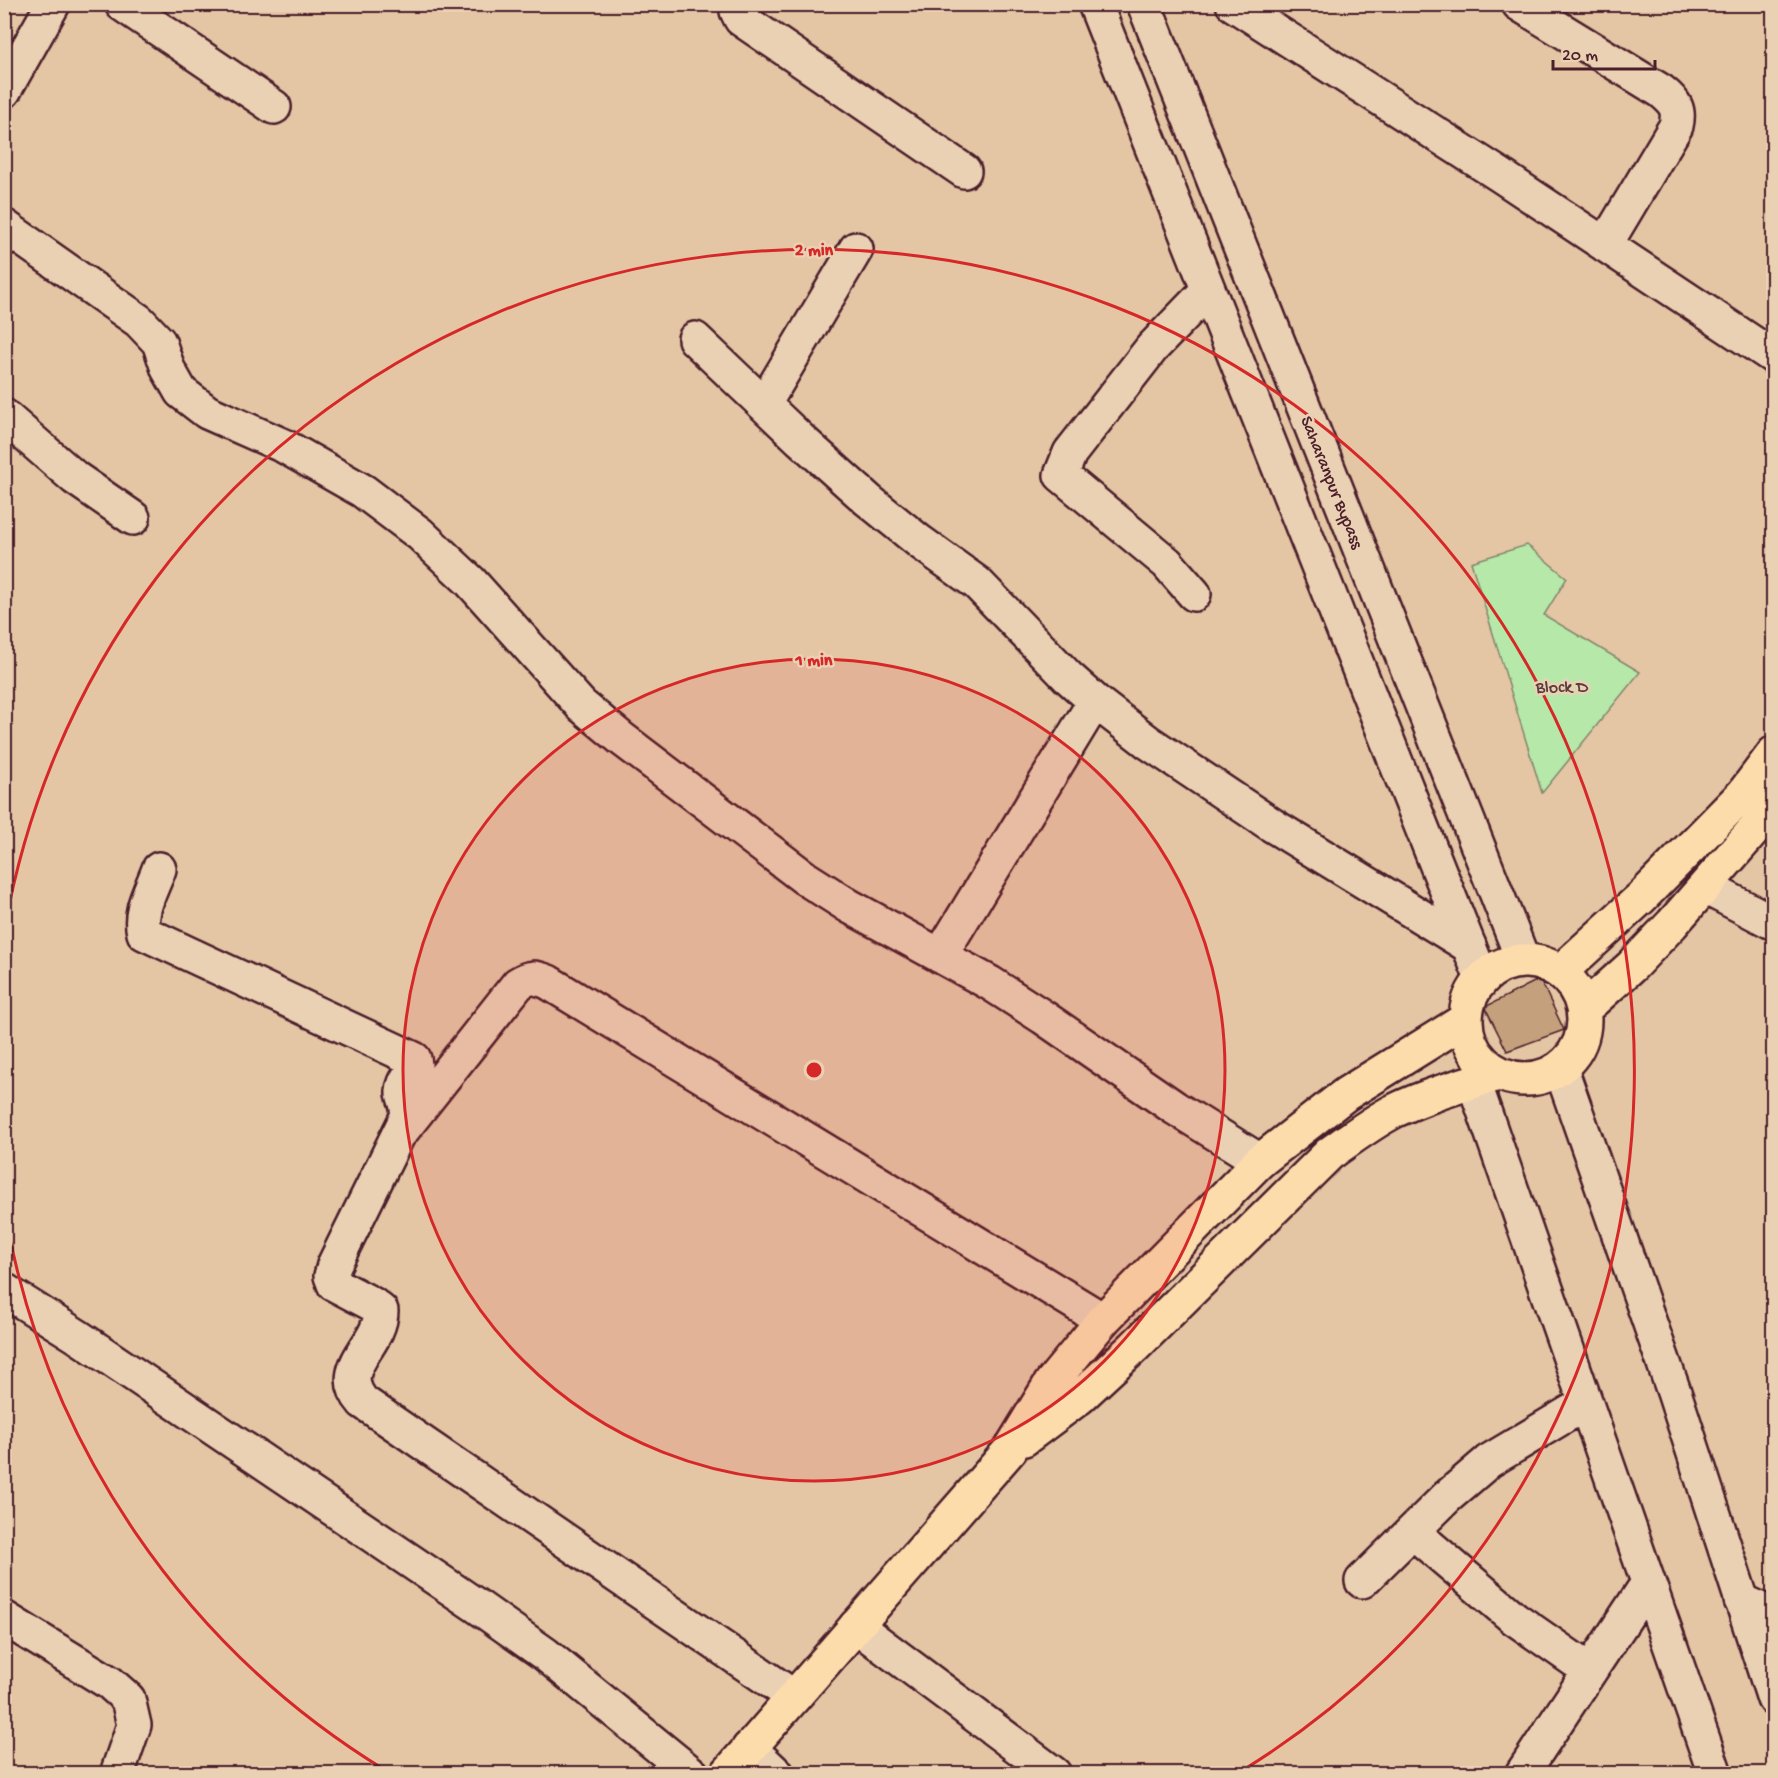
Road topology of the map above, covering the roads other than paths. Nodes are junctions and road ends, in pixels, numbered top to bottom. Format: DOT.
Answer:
graph roads {
  1 [pos="53,4"];
  2 [pos="122,4"];
  3 [pos="736,4"];
  4 [pos="1095,4"];
  5 [pos="1144,4"];
  6 [pos="1233,4"];
  7 [pos="1519,4"];
  8 [pos="4,91"];
  9 [pos="274,107"];
  10 [pos="964,171"];
  11 [pos="4,226"];
  12 [pos="1605,245"];
  13 [pos="856,249"];
  14 [pos="1208,290"];
  15 [pos="695,339"];
  16 [pos="1773,357"];
  17 [pos="764,404"];
  18 [pos="4,416"];
  19 [pos="133,518"];
  20 [pos="1194,594"];
  21 [pos="1095,700"];
  22 [pos="1773,753"];
  23 [pos="1773,807"];
  24 [pos="159,869"];
  25 [pos="1705,886"];
  26 [pos="1773,923"];
  27 [pos="1469,946"];
  28 [pos="940,956"];
  29 [pos="1523,960"];
  30 [pos="1560,972"];
  31 [pos="1482,979"];
  32 [pos="1584,1009"];
  33 [pos="1465,1020"];
  34 [pos="1561,1069"];
  35 [pos="1486,1078"];
  36 [pos="398,1136"];
  37 [pos="1260,1161"];
  38 [pos="4,1290"];
  39 [pos="1103,1320"];
  40 [pos="1586,1403"];
  41 [pos="1010,1450"];
  42 [pos="1413,1532"];
  43 [pos="1362,1581"];
  44 [pos="1648,1583"];
  45 [pos="1741,1600"];
  46 [pos="1773,1616"];
  47 [pos="4,1618"];
  48 [pos="856,1626"];
  49 [pos="1590,1671"];
  50 [pos="794,1697"];
  51 [pos="1773,1700"];
  52 [pos="749,1748"];
  53 [pos="117,1773"];
  54 [pos="692,1773"];
  55 [pos="728,1773"];
  56 [pos="777,1773"];
  57 [pos="1054,1773"];
  58 [pos="1522,1773"];
  59 [pos="1715,1773"];
  1 -- 8 [label="street"];
  2 -- 9 [label="street"];
  3 -- 10 [label="street"];
  4 -- 14 [label="street"];
  5 -- 29 [label="street, Saharanpur Bypass"];
  6 -- 12 [label="street"];
  7 -- 12 [label="street"];
  11 -- 28 [label="street"];
  12 -- 16 [label="street"];
  13 -- 17 [label="street"];
  14 -- 20 [label="street"];
  14 -- 27 [label="street"];
  15 -- 17 [label="street"];
  17 -- 21 [label="street"];
  18 -- 19 [label="street"];
  21 -- 27 [label="street"];
  21 -- 28 [label="street"];
  22 -- 30 [label="highway"];
  23 -- 25 [label="highway"];
  24 -- 36 [label="street"];
  25 -- 26 [label="street"];
  25 -- 32 [label="highway"];
  27 -- 31 [label="street"];
  28 -- 37 [label="street"];
  29 -- 30 [label="highway"];
  29 -- 31 [label="highway"];
  30 -- 32 [label="highway"];
  31 -- 33 [label="highway"];
  32 -- 34 [label="highway"];
  33 -- 35 [label="highway"];
  33 -- 37 [label="highway"];
  34 -- 35 [label="highway"];
  34 -- 45 [label="street"];
  35 -- 40 [label="street"];
  35 -- 41 [label="highway"];
  36 -- 39 [label="street"];
  36 -- 50 [label="street"];
  37 -- 39 [label="highway"];
  38 -- 54 [label="street"];
  39 -- 41 [label="highway"];
  40 -- 42 [label="street"];
  40 -- 44 [label="street"];
  41 -- 48 [label="highway"];
  42 -- 43 [label="street"];
  42 -- 49 [label="street"];
  44 -- 49 [label="street"];
  44 -- 59 [label="street"];
  45 -- 46 [label="street"];
  45 -- 51 [label="street"];
  47 -- 53 [label="street"];
  48 -- 50 [label="highway"];
  48 -- 57 [label="street"];
  49 -- 58 [label="street"];
  50 -- 52 [label="highway"];
  52 -- 55 [label="highway"];
  52 -- 56 [label="street"];
}
